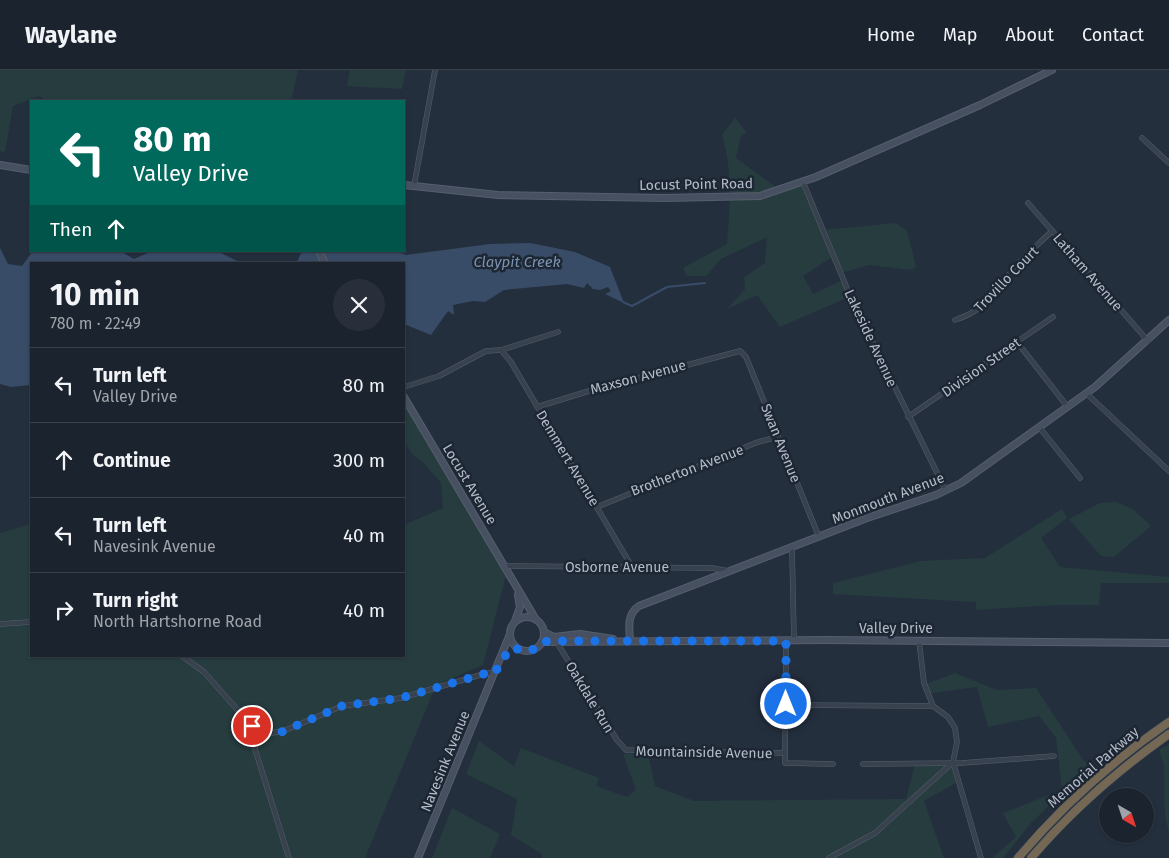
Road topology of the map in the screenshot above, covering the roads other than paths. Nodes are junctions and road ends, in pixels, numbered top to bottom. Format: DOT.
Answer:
graph roads {
  1 [pos="435,70"];
  2 [pos="1052,70"];
  3 [pos="1142,138"];
  4 [pos="1169,162"];
  5 [pos="0,165"];
  6 [pos="30,170"];
  7 [pos="803,182"];
  8 [pos="405,185"];
  9 [pos="414,186"];
  10 [pos="1028,203"];
  11 [pos="1052,231"];
  12 [pos="1053,317"];
  13 [pos="955,320"];
  14 [pos="1169,320"];
  15 [pos="558,332"];
  16 [pos="1148,341"];
  17 [pos="1017,342"];
  18 [pos="501,350"];
  19 [pos="740,351"];
  20 [pos="405,387"];
  21 [pos="1086,393"];
  22 [pos="405,399"];
  23 [pos="1067,406"];
  24 [pos="537,407"];
  25 [pos="908,417"];
  26 [pos="1040,427"];
  27 [pos="778,437"];
  28 [pos="1169,471"];
  29 [pos="1080,478"];
  30 [pos="946,491"];
  31 [pos="597,507"];
  32 [pos="819,537"];
  33 [pos="792,548"];
  34 [pos="504,566"];
  35 [pos="632,567"];
  36 [pos="729,572"];
  37 [pos="515,584"];
  38 [pos="535,618"];
  39 [pos="515,621"];
  40 [pos="30,622"];
  41 [pos="0,624"];
  42 [pos="544,632"];
  43 [pos="510,634"];
  44 [pos="627,640"];
  45 [pos="556,641"];
  46 [pos="786,641"];
  47 [pos="794,641"];
  48 [pos="919,641"];
  49 [pos="542,642"];
  50 [pos="1169,643"];
  51 [pos="516,647"];
  52 [pos="183,657"];
  53 [pos="494,674"];
  54 [pos="786,704"];
  55 [pos="933,706"];
  56 [pos="1169,722"];
  57 [pos="252,726"];
  58 [pos="1169,734"];
  59 [pos="626,750"];
  60 [pos="785,753"];
  61 [pos="1054,756"];
  62 [pos="952,762"];
  63 [pos="833,764"];
  64 [pos="863,764"];
  65 [pos="289,858"];
  66 [pos="418,858"];
  67 [pos="829,858"];
  68 [pos="982,858"];
  69 [pos="1018,858"];
  70 [pos="1031,858"];
  1 -- 9 [label="street"];
  2 -- 7 [label="street, Locust Point Road"];
  3 -- 4 [label="street"];
  5 -- 6 [label="street"];
  7 -- 9 [label="street, Locust Point Road"];
  7 -- 25 [label="street, Lakeside Avenue"];
  8 -- 9 [label="street, Locust Point Road"];
  10 -- 11 [label="street, Latham Avenue"];
  11 -- 13 [label="street, Trovillo Court"];
  11 -- 16 [label="street, Latham Avenue"];
  12 -- 17 [label="street, Division Street"];
  14 -- 16 [label="street, Monmouth Avenue"];
  15 -- 18 [label="street"];
  16 -- 21 [label="street, Monmouth Avenue"];
  17 -- 23 [label="street"];
  17 -- 25 [label="street, Division Street"];
  18 -- 20 [label="street"];
  18 -- 24 [label="street, Demmert Avenue"];
  19 -- 24 [label="street, Maxson Avenue"];
  19 -- 27 [label="street, Swan Avenue"];
  21 -- 23 [label="street, Monmouth Avenue"];
  21 -- 28 [label="street"];
  22 -- 34 [label="street, Locust Avenue"];
  23 -- 26 [label="street, Monmouth Avenue"];
  24 -- 31 [label="street, Demmert Avenue"];
  25 -- 30 [label="street, Lakeside Avenue"];
  26 -- 29 [label="street"];
  26 -- 30 [label="street, Monmouth Avenue"];
  27 -- 31 [label="street, Brotherton Avenue"];
  27 -- 32 [label="street, Swan Avenue"];
  30 -- 32 [label="street, Monmouth Avenue"];
  31 -- 35 [label="street, Demmert Avenue"];
  32 -- 33 [label="street, Monmouth Avenue"];
  33 -- 36 [label="street, Monmouth Avenue"];
  33 -- 47 [label="street"];
  34 -- 35 [label="street, Osborne Avenue"];
  34 -- 37 [label="street, Locust Avenue"];
  35 -- 36 [label="street, Osborne Avenue"];
  36 -- 44 [label="street, Monmouth Avenue"];
  37 -- 38 [label="street, Locust Avenue"];
  37 -- 39 [label="street, Locust Avenue"];
  38 -- 39 [label="street"];
  38 -- 42 [label="street"];
  39 -- 43 [label="street"];
  40 -- 41 [label="street"];
  42 -- 44 [label="street, Valley Drive"];
  42 -- 49 [label="street"];
  43 -- 51 [label="street"];
  43 -- 53 [label="street, Navesink Avenue"];
  44 -- 45 [label="street, Valley Drive"];
  44 -- 46 [label="street, Valley Drive"];
  45 -- 49 [label="street, Valley Drive"];
  45 -- 59 [label="street, Oakdale Run"];
  46 -- 47 [label="street, Valley Drive"];
  46 -- 54 [label="street"];
  47 -- 48 [label="street, Valley Drive"];
  48 -- 50 [label="street, Valley Drive"];
  48 -- 55 [label="street"];
  49 -- 51 [label="street"];
  51 -- 53 [label="street, Navesink Avenue"];
  52 -- 57 [label="street"];
  53 -- 57 [label="street"];
  53 -- 66 [label="street, Navesink Avenue"];
  54 -- 55 [label="street"];
  54 -- 60 [label="street"];
  55 -- 62 [label="street"];
  56 -- 69 [label="highway, Memorial Parkway"];
  57 -- 65 [label="street"];
  58 -- 70 [label="highway, Memorial Parkway"];
  59 -- 60 [label="street, Mountainside Avenue"];
  60 -- 63 [label="street, Mountainside Avenue"];
  61 -- 62 [label="street"];
  62 -- 64 [label="street"];
  62 -- 67 [label="street"];
  62 -- 68 [label="street"];
}
